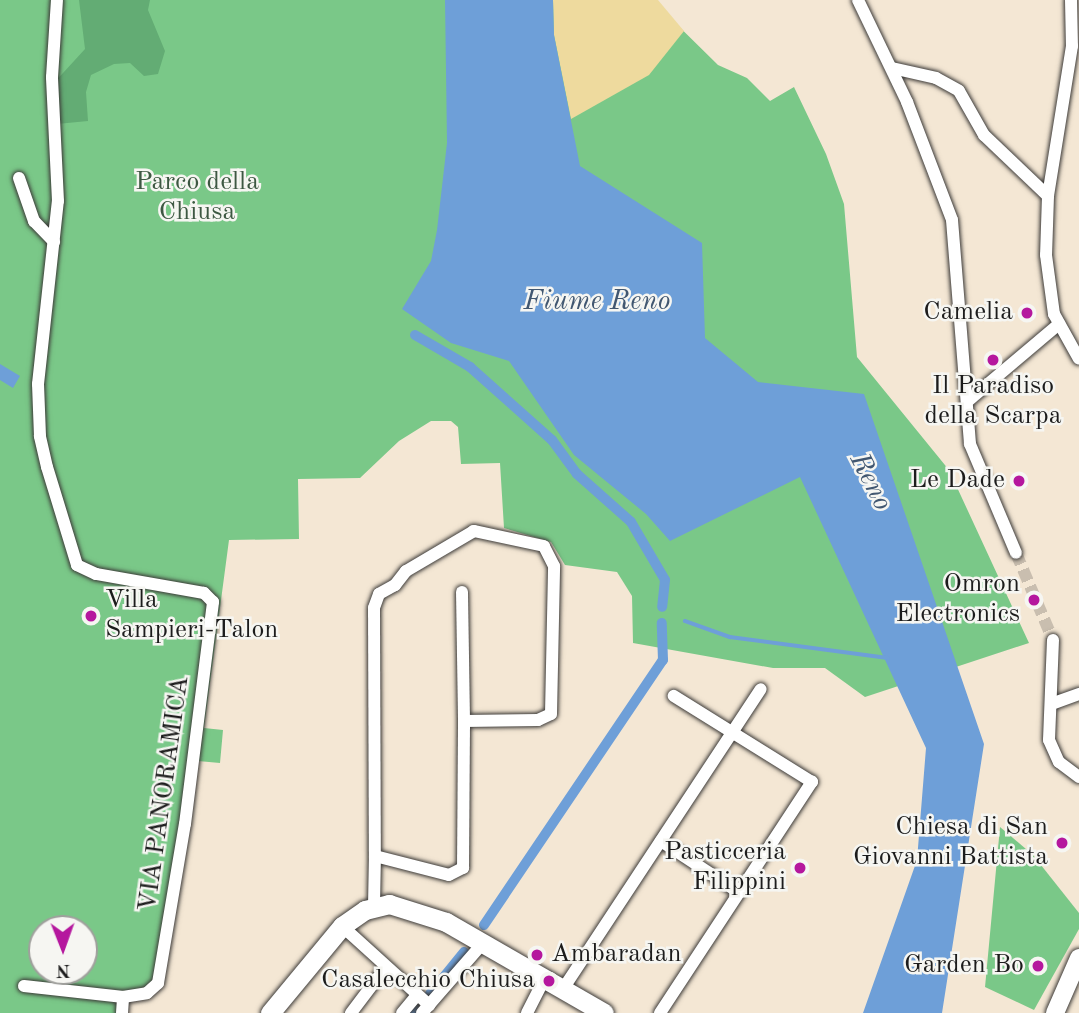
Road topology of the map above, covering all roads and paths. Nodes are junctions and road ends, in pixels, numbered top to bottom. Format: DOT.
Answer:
graph roads {
  1 [pos="57,0"];
  2 [pos="858,0"];
  3 [pos="1071,0"];
  4 [pos="892,68"];
  5 [pos="19,178"];
  6 [pos="1048,196"];
  7 [pos="54,242"];
  8 [pos="1059,324"];
  9 [pos="1079,359"];
  10 [pos="969,400"];
  11 [pos="1016,552"];
  12 [pos="462,592"];
  13 [pos="1053,640"];
  14 [pos="761,688"];
  15 [pos="1079,694"];
  16 [pos="674,696"];
  17 [pos="1054,703"];
  18 [pos="464,721"];
  19 [pos="732,732"];
  20 [pos="1079,777"];
  21 [pos="662,841"];
  22 [pos="375,856"];
  23 [pos="738,892"];
  24 [pos="374,906"];
  25 [pos="341,926"];
  26 [pos="483,943"];
  27 [pos="1079,958"];
  28 [pos="385,968"];
  29 [pos="545,978"];
  30 [pos="24,986"];
  31 [pos="563,989"];
  32 [pos="417,995"];
  33 [pos="123,997"];
  34 [pos="426,1009"];
  35 [pos="122,1013"];
  36 [pos="270,1013"];
  37 [pos="351,1013"];
  38 [pos="402,1013"];
  39 [pos="527,1013"];
  40 [pos="604,1013"];
  41 [pos="660,1013"];
  42 [pos="1055,1013"];
  1 -- 7 [label="street, VIA PANORAMICA"];
  2 -- 4 [label="street"];
  3 -- 6 [label="street"];
  4 -- 6 [label="street"];
  4 -- 10 [label="street"];
  5 -- 7 [label="street"];
  6 -- 8 [label="street"];
  7 -- 33 [label="street, VIA PANORAMICA"];
  8 -- 9 [label="street"];
  8 -- 10 [label="street"];
  10 -- 11 [label="street"];
  12 -- 18 [label="street"];
  13 -- 17 [label="street"];
  14 -- 19 [label="street"];
  15 -- 17 [label="street"];
  16 -- 19 [label="street"];
  17 -- 20 [label="street"];
  18 -- 22 [label="street"];
  18 -- 22 [label="street"];
  19 -- 21 [label="street"];
  19 -- 23 [label="street"];
  21 -- 23 [label="street"];
  21 -- 31 [label="street"];
  22 -- 24 [label="street"];
  23 -- 41 [label="street"];
  24 -- 25 [label="main road"];
  24 -- 26 [label="main road"];
  25 -- 28 [label="street"];
  25 -- 36 [label="main road"];
  26 -- 29 [label="main road"];
  26 -- 34 [label="street"];
  27 -- 42 [label="main road"];
  28 -- 32 [label="street"];
  28 -- 37 [label="street"];
  29 -- 31 [label="main road"];
  29 -- 39 [label="street"];
  30 -- 33 [label="street"];
  31 -- 40 [label="main road"];
  32 -- 34 [label="street"];
  32 -- 38 [label="street"];
  33 -- 35 [label="street"];
}
